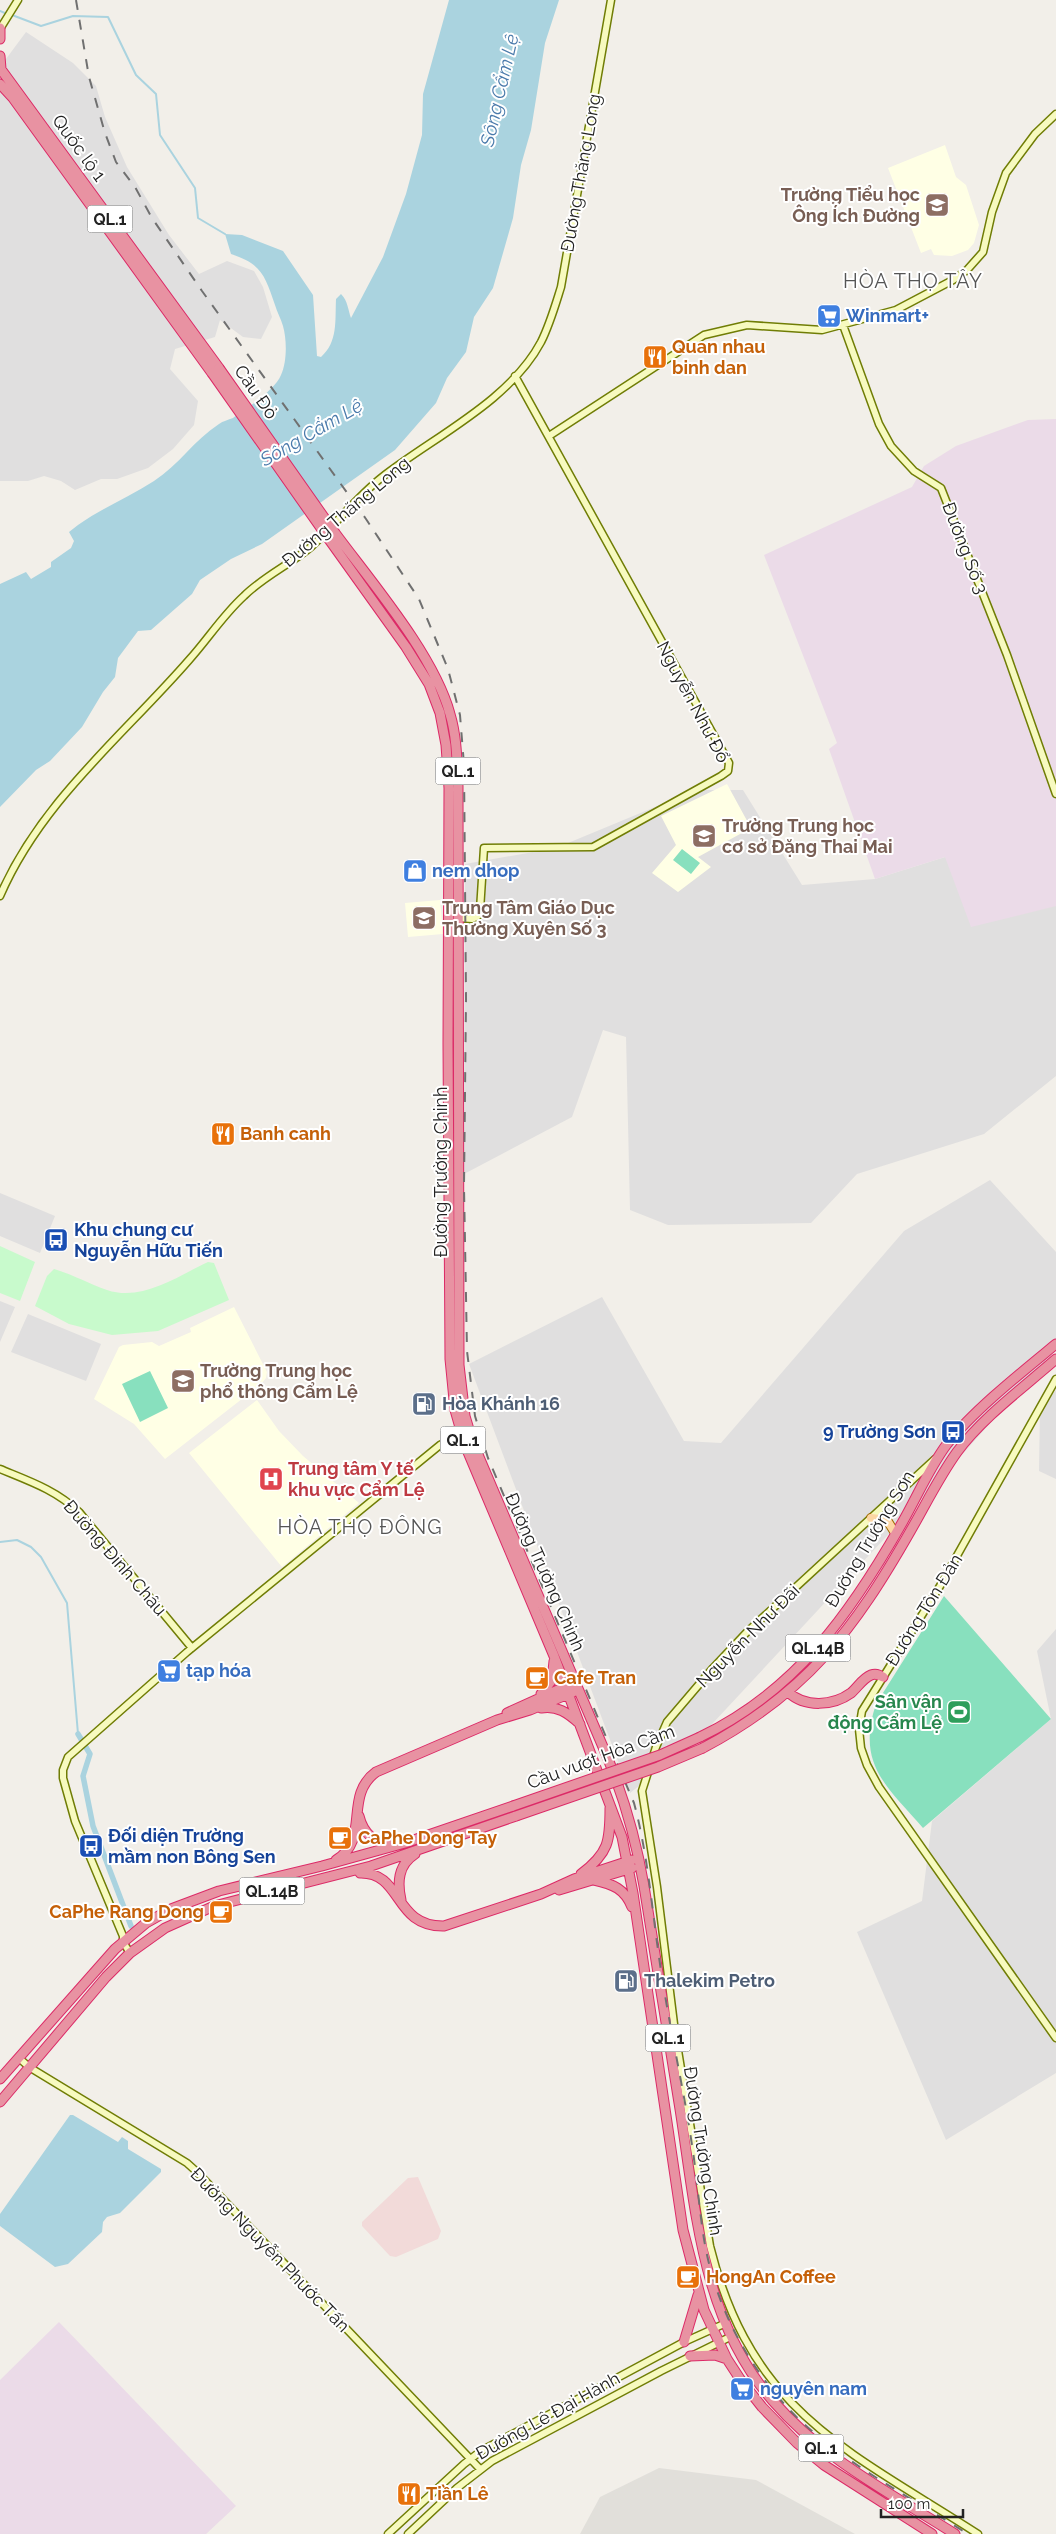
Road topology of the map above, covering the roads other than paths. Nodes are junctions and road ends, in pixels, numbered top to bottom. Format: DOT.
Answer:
graph roads {
  1 [pos="18,0"];
  2 [pos="611,0"];
  3 [pos="1,27"];
  4 [pos="0,39"];
  5 [pos="0,56"];
  6 [pos="0,69"];
  7 [pos="0,84"];
  8 [pos="1056,114"];
  9 [pos="843,325"];
  10 [pos="215,371"];
  11 [pos="515,376"];
  12 [pos="549,436"];
  13 [pos="331,536"];
  14 [pos="1056,794"];
  15 [pos="0,896"];
  16 [pos="458,918"];
  17 [pos="1056,1344"];
  18 [pos="1056,1359"];
  19 [pos="1056,1380"];
  20 [pos="461,1434"];
  21 [pos="938,1457"];
  22 [pos="0,1469"];
  23 [pos="871,1518"];
  24 [pos="895,1533"];
  25 [pos="192,1648"];
  26 [pos="554,1656"];
  27 [pos="883,1677"];
  28 [pos="577,1686"];
  29 [pos="567,1690"];
  30 [pos="788,1692"];
  31 [pos="536,1698"];
  32 [pos="530,1710"];
  33 [pos="497,1720"];
  34 [pos="581,1724"];
  35 [pos="700,1737"];
  36 [pos="703,1748"];
  37 [pos="611,1804"];
  38 [pos="357,1809"];
  39 [pos="405,1843"];
  40 [pos="423,1849"];
  41 [pos="640,1861"];
  42 [pos="628,1865"];
  43 [pos="322,1866"];
  44 [pos="347,1873"];
  45 [pos="578,1878"];
  46 [pos="594,1880"];
  47 [pos="542,1894"];
  48 [pos="403,1907"];
  49 [pos="637,1923"];
  50 [pos="123,1942"];
  51 [pos="130,1953"];
  52 [pos="1056,2038"];
  53 [pos="18,2058"];
  54 [pos="29,2067"];
  55 [pos="0,2079"];
  56 [pos="0,2102"];
  57 [pos="698,2294"];
  58 [pos="726,2323"];
  59 [pos="712,2329"];
  60 [pos="732,2336"];
  61 [pos="684,2342"];
  62 [pos="719,2342"];
  63 [pos="690,2356"];
  64 [pos="727,2359"];
  65 [pos="471,2458"];
  66 [pos="480,2469"];
  67 [pos="900,2499"];
  68 [pos="893,2509"];
  69 [pos="388,2534"];
  70 [pos="408,2534"];
  71 [pos="932,2534"];
  72 [pos="955,2534"];
  73 [pos="978,2534"];
  1 -- 3 [label="street"];
  2 -- 11 [label="street, Đường Thăng Long"];
  3 -- 4 [label="highway"];
  5 -- 6 [label="highway"];
  6 -- 10 [label="highway, Quốc lộ 1 / QL.1"];
  7 -- 10 [label="highway, Quốc lộ 1 / QL.1"];
  8 -- 9 [label="street"];
  9 -- 12 [label="street"];
  9 -- 14 [label="street, Đường Số 3"];
  10 -- 13 [label="highway, Cầu Đỏ / QL.1, bridge"];
  11 -- 12 [label="street, Nguyễn Như Đổ"];
  11 -- 15 [label="street, Đường Thăng Long"];
  12 -- 16 [label="street, Nguyễn Như Đổ"];
  13 -- 16 [label="highway, Đường Trường Chinh / QL.1"];
  13 -- 20 [label="highway, Đường Trường Chinh / QL.1"];
  16 -- 28 [label="highway, Đường Trường Chinh / QL.1"];
  17 -- 21 [label="highway, Đường Trường Sơn / QL.14B"];
  18 -- 30 [label="highway, Đường Trường Sơn / QL.14B"];
  19 -- 27 [label="street, Đường Tôn Đản"];
  20 -- 25 [label="street"];
  20 -- 26 [label="highway, Đường Trường Chinh / QL.1"];
  21 -- 23 [label="street, Nguyễn Như Đãi"];
  21 -- 24 [label="highway, Đường Trường Sơn / QL.14B"];
  22 -- 25 [label="street, Đường Đinh Châu"];
  23 -- 24 [label="main road"];
  23 -- 73 [label="street, Nguyễn Như Đãi"];
  24 -- 35 [label="highway, Đường Trường Sơn / QL.14B"];
  25 -- 50 [label="street"];
  26 -- 29 [label="highway, Đường Trường Chinh / QL.1"];
  26 -- 31 [label="highway"];
  27 -- 30 [label="highway"];
  27 -- 52 [label="street, Đường Tôn Đản"];
  28 -- 29 [label="highway"];
  28 -- 41 [label="highway, Đường Trường Chinh / QL.1"];
  29 -- 31 [label="highway"];
  29 -- 32 [label="highway"];
  29 -- 34 [label="highway, Đường Trường Chinh / QL.1"];
  30 -- 36 [label="highway, Đường Trường Sơn / QL.14B"];
  31 -- 33 [label="highway"];
  32 -- 33 [label="highway"];
  32 -- 34 [label="highway"];
  33 -- 38 [label="highway"];
  34 -- 37 [label="highway, Đường Trường Chinh / QL.1"];
  35 -- 39 [label="highway, Cầu vượt Hòa Cầm / QL.14B, bridge"];
  36 -- 40 [label="highway, Cầu vượt Hòa Cầm / QL.14B, bridge"];
  37 -- 42 [label="highway, Đường Trường Chinh / QL.1"];
  37 -- 45 [label="highway"];
  38 -- 39 [label="highway"];
  38 -- 43 [label="highway"];
  39 -- 43 [label="highway, QL.14B"];
  40 -- 44 [label="highway, QL.14B"];
  40 -- 48 [label="highway"];
  41 -- 42 [label="highway"];
  41 -- 58 [label="highway, Đường Trường Chinh / QL.1"];
  42 -- 45 [label="highway"];
  42 -- 46 [label="highway"];
  42 -- 49 [label="highway, Đường Trường Chinh / QL.1"];
  43 -- 50 [label="highway, QL.14B"];
  44 -- 48 [label="highway"];
  44 -- 51 [label="highway, QL.14B"];
  45 -- 47 [label="highway"];
  46 -- 47 [label="highway"];
  46 -- 49 [label="highway"];
  47 -- 48 [label="highway"];
  49 -- 57 [label="highway, Đường Trường Chinh / QL.1"];
  50 -- 51 [label="street"];
  50 -- 53 [label="highway, QL.14B"];
  51 -- 54 [label="highway, QL.14B"];
  53 -- 54 [label="street, Đường Nguyễn Phước Tấn"];
  53 -- 55 [label="highway, QL.14B"];
  54 -- 56 [label="highway, QL.14B"];
  54 -- 65 [label="street, Đường Nguyễn Phước Tấn"];
  57 -- 59 [label="highway, Đường Trường Chinh / QL.1"];
  57 -- 61 [label="highway"];
  58 -- 59 [label="street, Đường Lê Đại Hành"];
  58 -- 60 [label="highway, Đường Trường Chinh / QL.1"];
  59 -- 61 [label="street, Đường Lê Đại Hành"];
  59 -- 62 [label="highway, Đường Trường Chinh / QL.1"];
  60 -- 62 [label="street, Đường Lê Đại Hành"];
  60 -- 67 [label="highway, Đường Trường Chinh / QL.1"];
  61 -- 65 [label="street, Đường Lê Đại Hành"];
  62 -- 63 [label="street, Đường Lê Đại Hành"];
  62 -- 64 [label="highway, Đường Trường Chinh / QL.1"];
  63 -- 64 [label="highway"];
  63 -- 66 [label="street, Đường Lê Đại Hành"];
  64 -- 68 [label="highway, Đường Trường Chinh / QL.1"];
  65 -- 66 [label="street, Đường Nguyễn Phước Tấn"];
  65 -- 69 [label="street, Đường Lê Đại Hành"];
  66 -- 70 [label="street, Đường Lê Đại Hành"];
  67 -- 68 [label="highway"];
  67 -- 72 [label="highway, Đường Trường Chinh / QL.1"];
  68 -- 71 [label="highway, Đường Trường Chinh / QL.1"];
}
